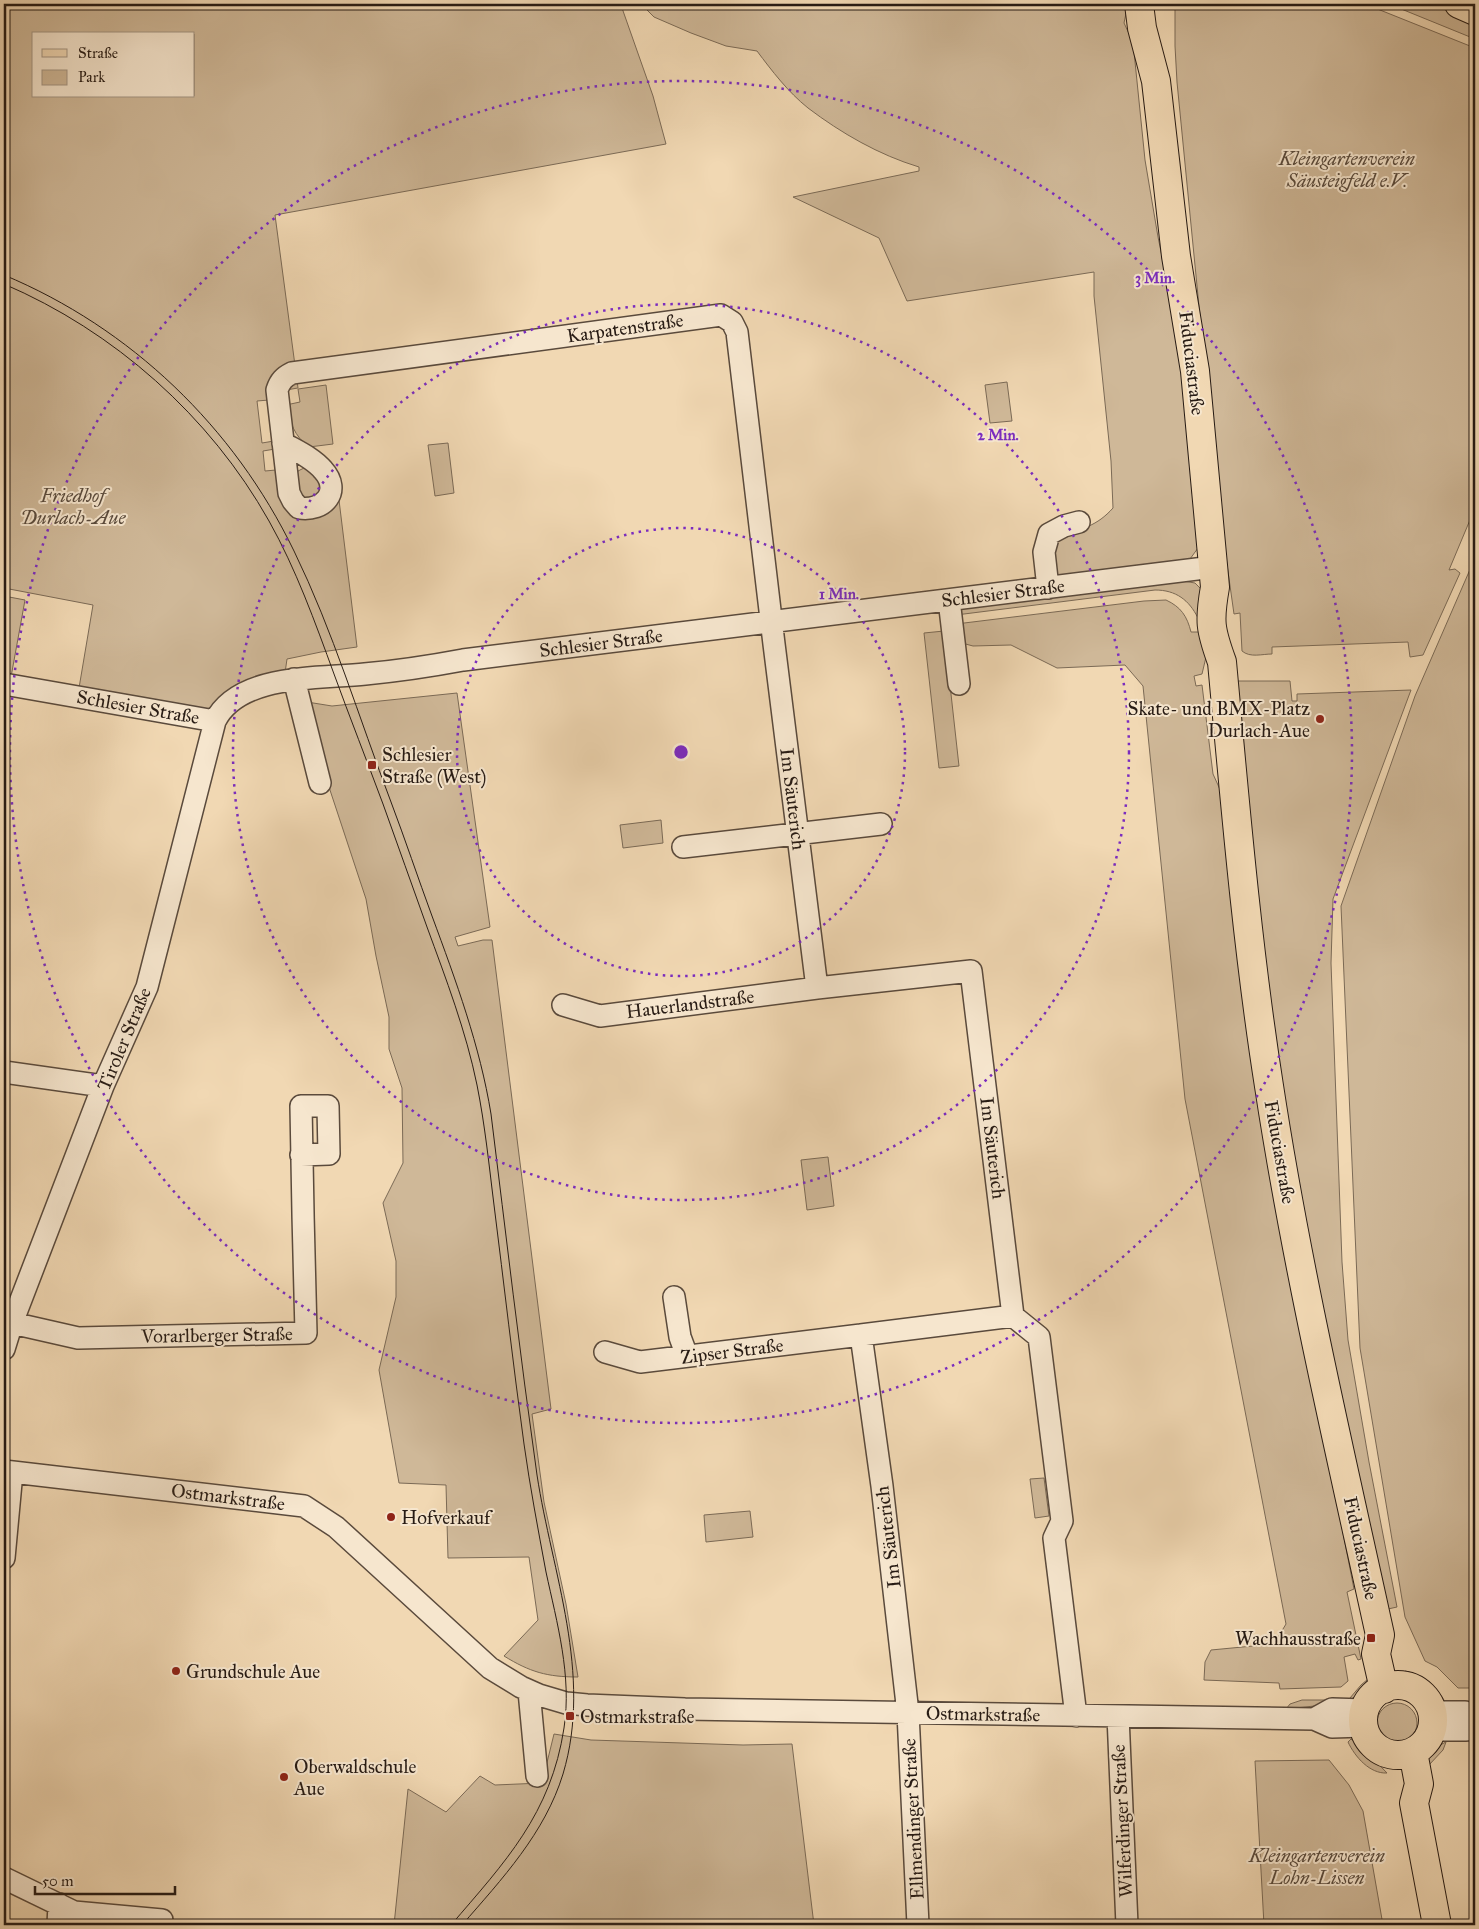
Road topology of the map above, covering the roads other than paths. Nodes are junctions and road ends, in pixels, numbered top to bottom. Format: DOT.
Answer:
graph roads {
  1 [pos="1140,4"];
  2 [pos="1159,4"];
  3 [pos="1459,4"];
  4 [pos="1475,11"];
  5 [pos="1156,81"];
  6 [pos="283,443"];
  7 [pos="1079,522"];
  8 [pos="1214,577"];
  9 [pos="1048,588"];
  10 [pos="949,600"];
  11 [pos="771,622"];
  12 [pos="294,679"];
  13 [pos="4,684"];
  14 [pos="958,684"];
  15 [pos="216,721"];
  16 [pos="320,783"];
  17 [pos="881,824"];
  18 [pos="797,834"];
  19 [pos="684,847"];
  20 [pos="817,988"];
  21 [pos="563,1005"];
  22 [pos="4,1072"];
  23 [pos="103,1086"];
  24 [pos="301,1155"];
  25 [pos="674,1297"];
  26 [pos="1013,1316"];
  27 [pos="12,1323"];
  28 [pos="861,1335"];
  29 [pos="4,1349"];
  30 [pos="605,1352"];
  31 [pos="688,1356"];
  32 [pos="8,1472"];
  33 [pos="4,1558"];
  34 [pos="1393,1687"];
  35 [pos="529,1691"];
  36 [pos="908,1714"];
  37 [pos="1076,1716"];
  38 [pos="1118,1716"];
  39 [pos="1475,1717"];
  40 [pos="1364,1718"];
  41 [pos="1432,1721"];
  42 [pos="1475,1725"];
  43 [pos="1404,1754"];
  44 [pos="538,1776"];
  45 [pos="4,1878"];
  46 [pos="64,1914"];
  47 [pos="162,1920"];
  48 [pos="918,1925"];
  49 [pos="1128,1925"];
  50 [pos="1437,1925"];
  1 -- 5 [label="main road, Fiduciastraße"];
  2 -- 5 [label="main road, Fiduciastraße"];
  3 -- 4 [label="main road"];
  5 -- 8 [label="main road, Fiduciastraße"];
  6 -- 11 [label="street, Karpatenstraße"];
  7 -- 9 [label="street"];
  8 -- 9 [label="street, Schlesier Straße"];
  8 -- 34 [label="main road, Fiduciastraße"];
  9 -- 10 [label="street, Schlesier Straße"];
  10 -- 11 [label="street, Schlesier Straße"];
  10 -- 14 [label="street"];
  11 -- 12 [label="street, Schlesier Straße"];
  11 -- 18 [label="street, Im Säuterich"];
  12 -- 15 [label="street, Schlesier Straße"];
  12 -- 16 [label="street"];
  13 -- 15 [label="street, Schlesier Straße"];
  15 -- 23 [label="street, Tiroler Straße"];
  17 -- 18 [label="street"];
  18 -- 19 [label="street"];
  18 -- 20 [label="street, Im Säuterich"];
  20 -- 21 [label="street, Hauerlandstraße"];
  20 -- 26 [label="street, Im Säuterich"];
  22 -- 23 [label="street"];
  23 -- 27 [label="street, Tiroler Straße"];
  24 -- 27 [label="street, Vorarlberger Straße"];
  25 -- 31 [label="street"];
  26 -- 28 [label="street"];
  26 -- 37 [label="street"];
  27 -- 29 [label="street, Tiroler Straße"];
  28 -- 31 [label="street, Zipser Straße"];
  28 -- 36 [label="street, Im Säuterich"];
  30 -- 31 [label="street, Zipser Straße"];
  32 -- 33 [label="street"];
  32 -- 35 [label="street, Ostmarkstraße"];
  34 -- 40 [label="main road"];
  34 -- 41 [label="main road"];
  35 -- 36 [label="street, Ostmarkstraße"];
  35 -- 44 [label="street"];
  36 -- 37 [label="street, Ostmarkstraße"];
  36 -- 48 [label="street, Ellmendinger Straße"];
  37 -- 38 [label="street, Ostmarkstraße"];
  38 -- 40 [label="street, Ostmarkstraße"];
  38 -- 49 [label="street, Wilferdinger Straße"];
  39 -- 41 [label="street"];
  40 -- 43 [label="main road"];
  41 -- 42 [label="street"];
  41 -- 43 [label="main road"];
  43 -- 50 [label="main road"];
  45 -- 46 [label="street"];
  46 -- 47 [label="street"];
}
